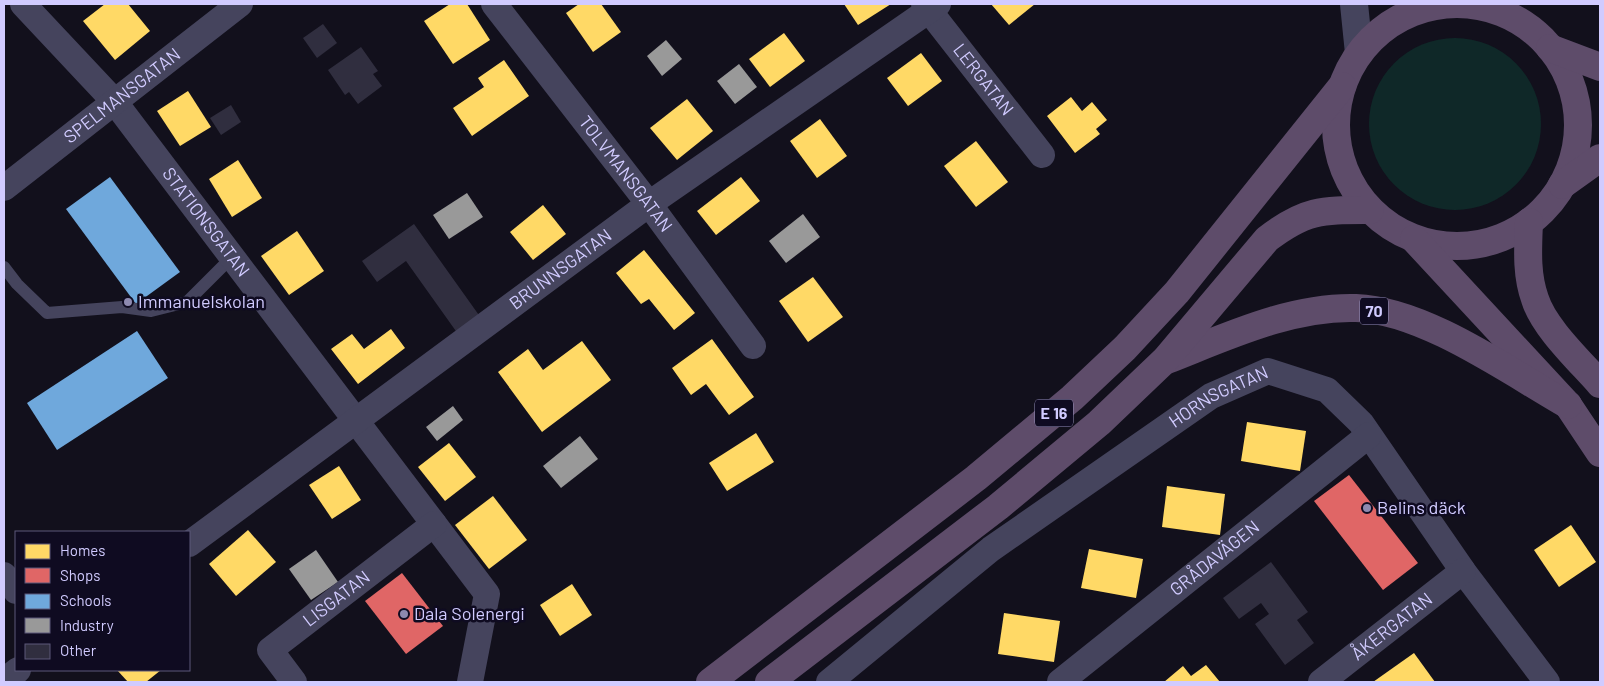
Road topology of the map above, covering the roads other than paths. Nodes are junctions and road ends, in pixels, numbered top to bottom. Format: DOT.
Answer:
graph roads {
  1 [pos="23,4"];
  2 [pos="240,4"];
  3 [pos="494,4"];
  4 [pos="1354,4"];
  5 [pos="931,6"];
  6 [pos="1501,9"];
  7 [pos="1550,48"];
  8 [pos="1359,53"];
  9 [pos="1600,67"];
  10 [pos="1342,86"];
  11 [pos="114,101"];
  12 [pos="1042,155"];
  13 [pos="1600,158"];
  14 [pos="1562,186"];
  15 [pos="4,188"];
  16 [pos="649,204"];
  17 [pos="1370,210"];
  18 [pos="1529,222"];
  19 [pos="1414,239"];
  20 [pos="232,257"];
  21 [pos="4,267"];
  22 [pos="753,346"];
  23 [pos="1165,360"];
  24 [pos="1600,384"];
  25 [pos="1568,405"];
  26 [pos="356,420"];
  27 [pos="1369,435"];
  28 [pos="1600,452"];
  29 [pos="434,524"];
  30 [pos="190,543"];
  31 [pos="1463,571"];
  32 [pos="4,575"];
  33 [pos="15,590"];
  34 [pos="17,671"];
  35 [pos="4,681"];
  36 [pos="294,682"];
  37 [pos="470,682"];
  38 [pos="710,682"];
  39 [pos="769,682"];
  40 [pos="828,682"];
  41 [pos="1060,682"];
  42 [pos="1320,682"];
  43 [pos="1547,682"];
  1 -- 11 [label="street, STATIONSGATAN"];
  2 -- 11 [label="street, SPELMANSGATAN"];
  3 -- 16 [label="street, TOLVMANSGATAN"];
  4 -- 8 [label="street"];
  5 -- 12 [label="street, LERGATAN"];
  5 -- 16 [label="street, BRUNNSGATAN"];
  6 -- 7 [label="highway"];
  6 -- 8 [label="highway"];
  7 -- 9 [label="highway"];
  7 -- 14 [label="highway"];
  8 -- 10 [label="highway"];
  10 -- 17 [label="highway"];
  10 -- 38 [label="highway, E 16"];
  11 -- 15 [label="street, SPELMANSGATAN"];
  11 -- 20 [label="street, STATIONSGATAN"];
  13 -- 14 [label="highway"];
  14 -- 18 [label="highway"];
  16 -- 22 [label="street, TOLVMANSGATAN"];
  16 -- 26 [label="street, BRUNNSGATAN"];
  17 -- 19 [label="highway"];
  17 -- 23 [label="highway, E 16"];
  18 -- 19 [label="highway"];
  18 -- 24 [label="highway"];
  19 -- 25 [label="highway, 70"];
  20 -- 21 [label="lane"];
  20 -- 26 [label="street, STATIONSGATAN"];
  23 -- 25 [label="highway, 70"];
  23 -- 39 [label="highway, E 16"];
  25 -- 28 [label="highway, 70"];
  26 -- 29 [label="street, STATIONSGATAN"];
  26 -- 30 [label="street, BRUNNSGATAN"];
  27 -- 31 [label="street, HORNSGATAN"];
  27 -- 40 [label="street, HORNSGATAN"];
  27 -- 41 [label="street, GRÅDAVÄGEN"];
  29 -- 36 [label="street, LISGATAN"];
  29 -- 37 [label="street, STATIONSGATAN"];
  31 -- 42 [label="street, ÅKERGATAN"];
  31 -- 43 [label="street, HORNSGATAN"];
  32 -- 33 [label="street"];
  34 -- 35 [label="street"];
}
